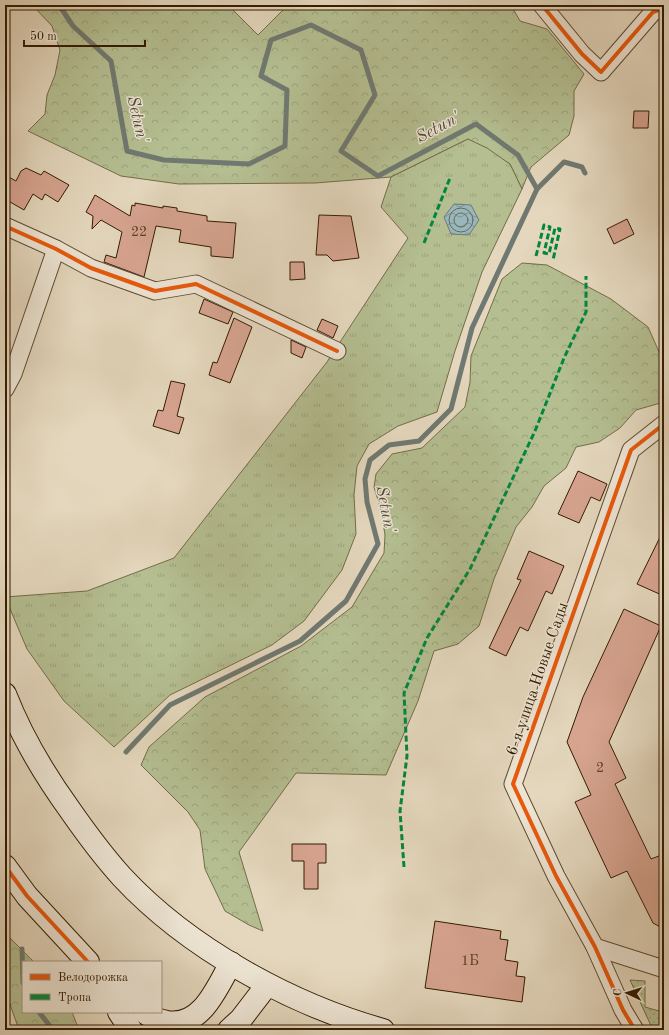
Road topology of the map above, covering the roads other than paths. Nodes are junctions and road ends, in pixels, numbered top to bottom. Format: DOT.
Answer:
graph roads {
  1 [pos="542,5"];
  2 [pos="664,8"];
  3 [pos="5,226"];
  4 [pos="56,249"];
  5 [pos="337,351"];
  6 [pos="5,389"];
  7 [pos="664,424"];
  8 [pos="5,694"];
  9 [pos="5,866"];
  10 [pos="595,947"];
  11 [pos="87,961"];
  12 [pos="231,963"];
  13 [pos="664,969"];
  14 [pos="267,985"];
  15 [pos="623,1010"];
  16 [pos="120,1013"];
  17 [pos="146,1013"];
  18 [pos="131,1030"];
  19 [pos="229,1030"];
  20 [pos="383,1030"];
  21 [pos="620,1030"];
  22 [pos="635,1030"];
  1 -- 2 [label="street"];
  3 -- 4 [label="street"];
  4 -- 5 [label="street"];
  4 -- 6 [label="street"];
  7 -- 10 [label="street, 6-я улица Новые Сады"];
  8 -- 12 [label="main road"];
  9 -- 11 [label="main road"];
  10 -- 13 [label="street"];
  10 -- 15 [label="street, 6-я улица Новые Сады"];
  12 -- 14 [label="main road"];
  12 -- 17 [label="main road"];
  14 -- 19 [label="main road"];
  14 -- 20 [label="main road"];
  15 -- 21 [label="street"];
  15 -- 22 [label="street, 6-я улица Новые Сады"];
  16 -- 18 [label="main road"];
}
